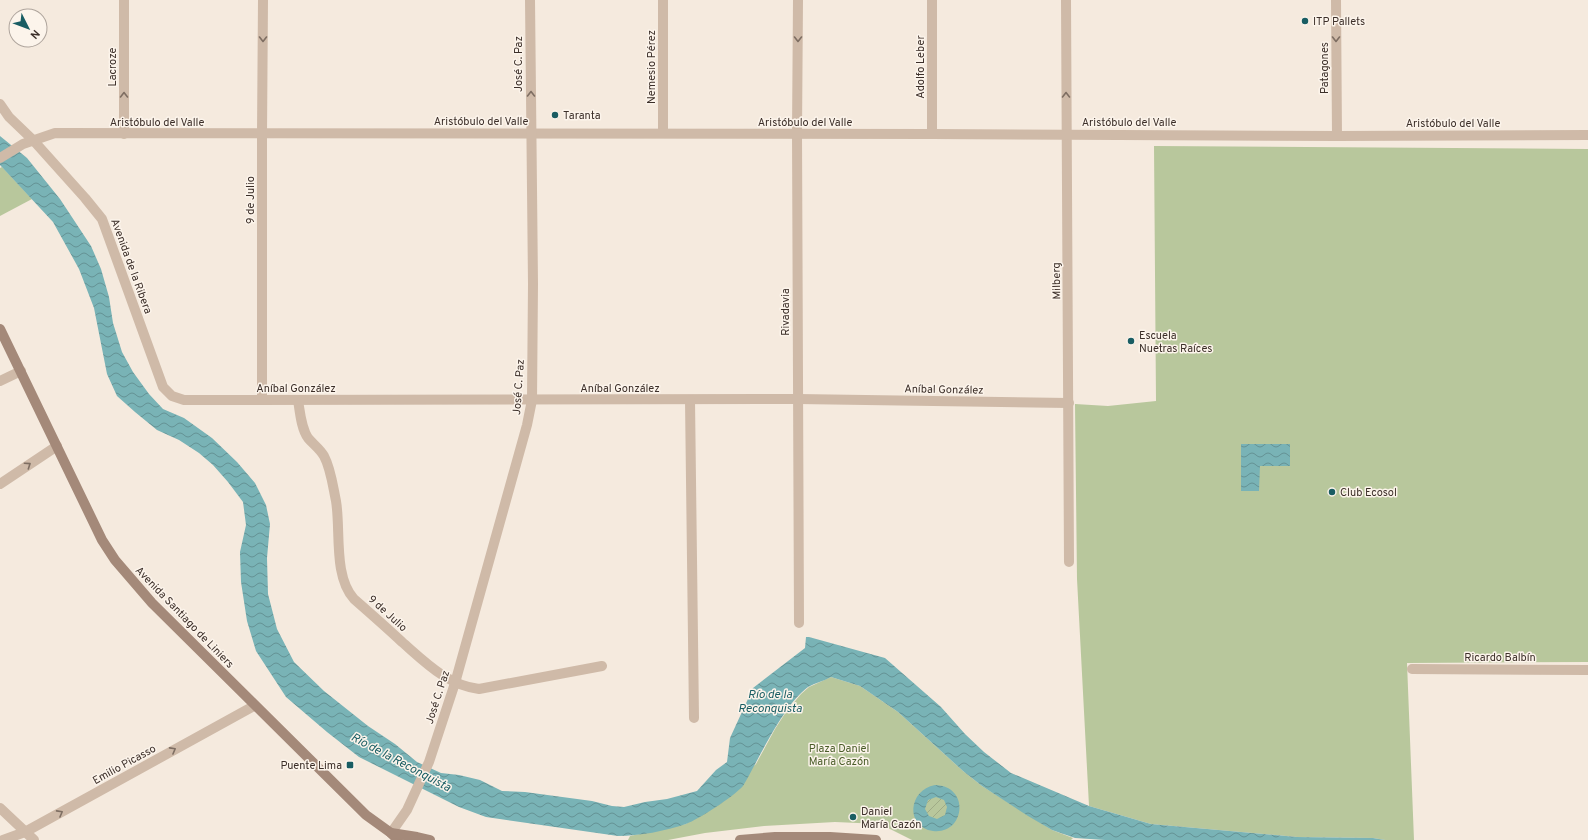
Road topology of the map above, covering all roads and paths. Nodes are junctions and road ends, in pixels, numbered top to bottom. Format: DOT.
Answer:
graph roads {
  1 [pos="124,0"];
  2 [pos="263,0"];
  3 [pos="530,0"];
  4 [pos="663,0"];
  5 [pos="798,0"];
  6 [pos="932,0"];
  7 [pos="1066,0"];
  8 [pos="1336,0"];
  9 [pos="0,104"];
  10 [pos="262,133"];
  11 [pos="124,134"];
  12 [pos="531,134"];
  13 [pos="663,134"];
  14 [pos="797,134"];
  15 [pos="932,134"];
  16 [pos="1066,134"];
  17 [pos="1588,134"];
  18 [pos="1337,136"];
  19 [pos="33,140"];
  20 [pos="0,158"];
  21 [pos="0,329"];
  22 [pos="21,371"];
  23 [pos="0,381"];
  24 [pos="172,396"];
  25 [pos="798,399"];
  26 [pos="262,400"];
  27 [pos="298,400"];
  28 [pos="532,400"];
  29 [pos="690,400"];
  30 [pos="1069,403"];
  31 [pos="57,446"];
  32 [pos="0,484"];
  33 [pos="1068,562"];
  34 [pos="799,623"];
  35 [pos="602,666"];
  36 [pos="1412,669"];
  37 [pos="1588,670"];
  38 [pos="455,682"];
  39 [pos="254,706"];
  40 [pos="694,718"];
  41 [pos="0,808"];
  42 [pos="25,832"];
  43 [pos="391,838"];
  44 [pos="830,838"];
  45 [pos="3,840"];
  46 [pos="34,840"];
  47 [pos="430,840"];
  48 [pos="740,840"];
  49 [pos="876,840"];
  11 -- 1 [label="street, Lacroze, one-way"];
  2 -- 10 [label="street, 9 de Julio, one-way"];
  12 -- 3 [label="street, José C. Paz, one-way"];
  4 -- 13 [label="street, Nemesio Pérez"];
  5 -- 14 [label="street, Rivadavia, one-way"];
  6 -- 15 [label="street, Adolfo Leber"];
  16 -- 7 [label="street, Milberg, one-way"];
  8 -- 18 [label="street, Patagones, one-way"];
  9 -- 19 [label="street, Avenida de la Ribera"];
  10 -- 11 [label="street, Aristóbulo del Valle"];
  10 -- 12 [label="street, Aristóbulo del Valle"];
  10 -- 26 [label="street, 9 de Julio"];
  11 -- 19 [label="street, Aristóbulo del Valle"];
  12 -- 13 [label="street, Aristóbulo del Valle"];
  12 -- 28 [label="street, José C. Paz"];
  13 -- 14 [label="street, Aristóbulo del Valle"];
  14 -- 15 [label="street, Aristóbulo del Valle"];
  14 -- 25 [label="street, Rivadavia"];
  15 -- 16 [label="street, Aristóbulo del Valle"];
  16 -- 18 [label="street, Aristóbulo del Valle"];
  16 -- 30 [label="street, Milberg"];
  17 -- 18 [label="street, Aristóbulo del Valle"];
  19 -- 20 [label="street, Aristóbulo del Valle"];
  19 -- 24 [label="street, Avenida de la Ribera"];
  21 -- 22 [label="main road, Avenida Santiago de Liniers"];
  22 -- 23 [label="street"];
  22 -- 31 [label="main road, Avenida Santiago de Liniers"];
  24 -- 26 [label="street, Aníbal González"];
  25 -- 29 [label="street, Aníbal González"];
  25 -- 30 [label="street, Aníbal González"];
  25 -- 34 [label="street, Rivadavia"];
  26 -- 27 [label="street, Aníbal González"];
  27 -- 28 [label="street, Aníbal González"];
  27 -- 38 [label="street, 9 de Julio"];
  28 -- 29 [label="street, Aníbal González"];
  28 -- 38 [label="street, José C. Paz"];
  29 -- 40 [label="street"];
  30 -- 33 [label="street, Milberg"];
  32 -- 31 [label="street, one-way"];
  31 -- 39 [label="main road, Avenida Santiago de Liniers"];
  35 -- 38 [label="street, 9 de Julio"];
  36 -- 37 [label="street, Ricardo Balbín"];
  38 -- 43 [label="street, José C. Paz"];
  42 -- 39 [label="street, Emilio Picasso, one-way"];
  39 -- 43 [label="main road, Avenida Santiago de Liniers"];
  41 -- 42 [label="street"];
  42 -- 45 [label="street, Emilio Picasso"];
  42 -- 46 [label="street"];
  43 -- 47 [label="main road, Avenida Santiago de Liniers"];
  44 -- 48 [label="main road"];
  44 -- 49 [label="main road"];
}
